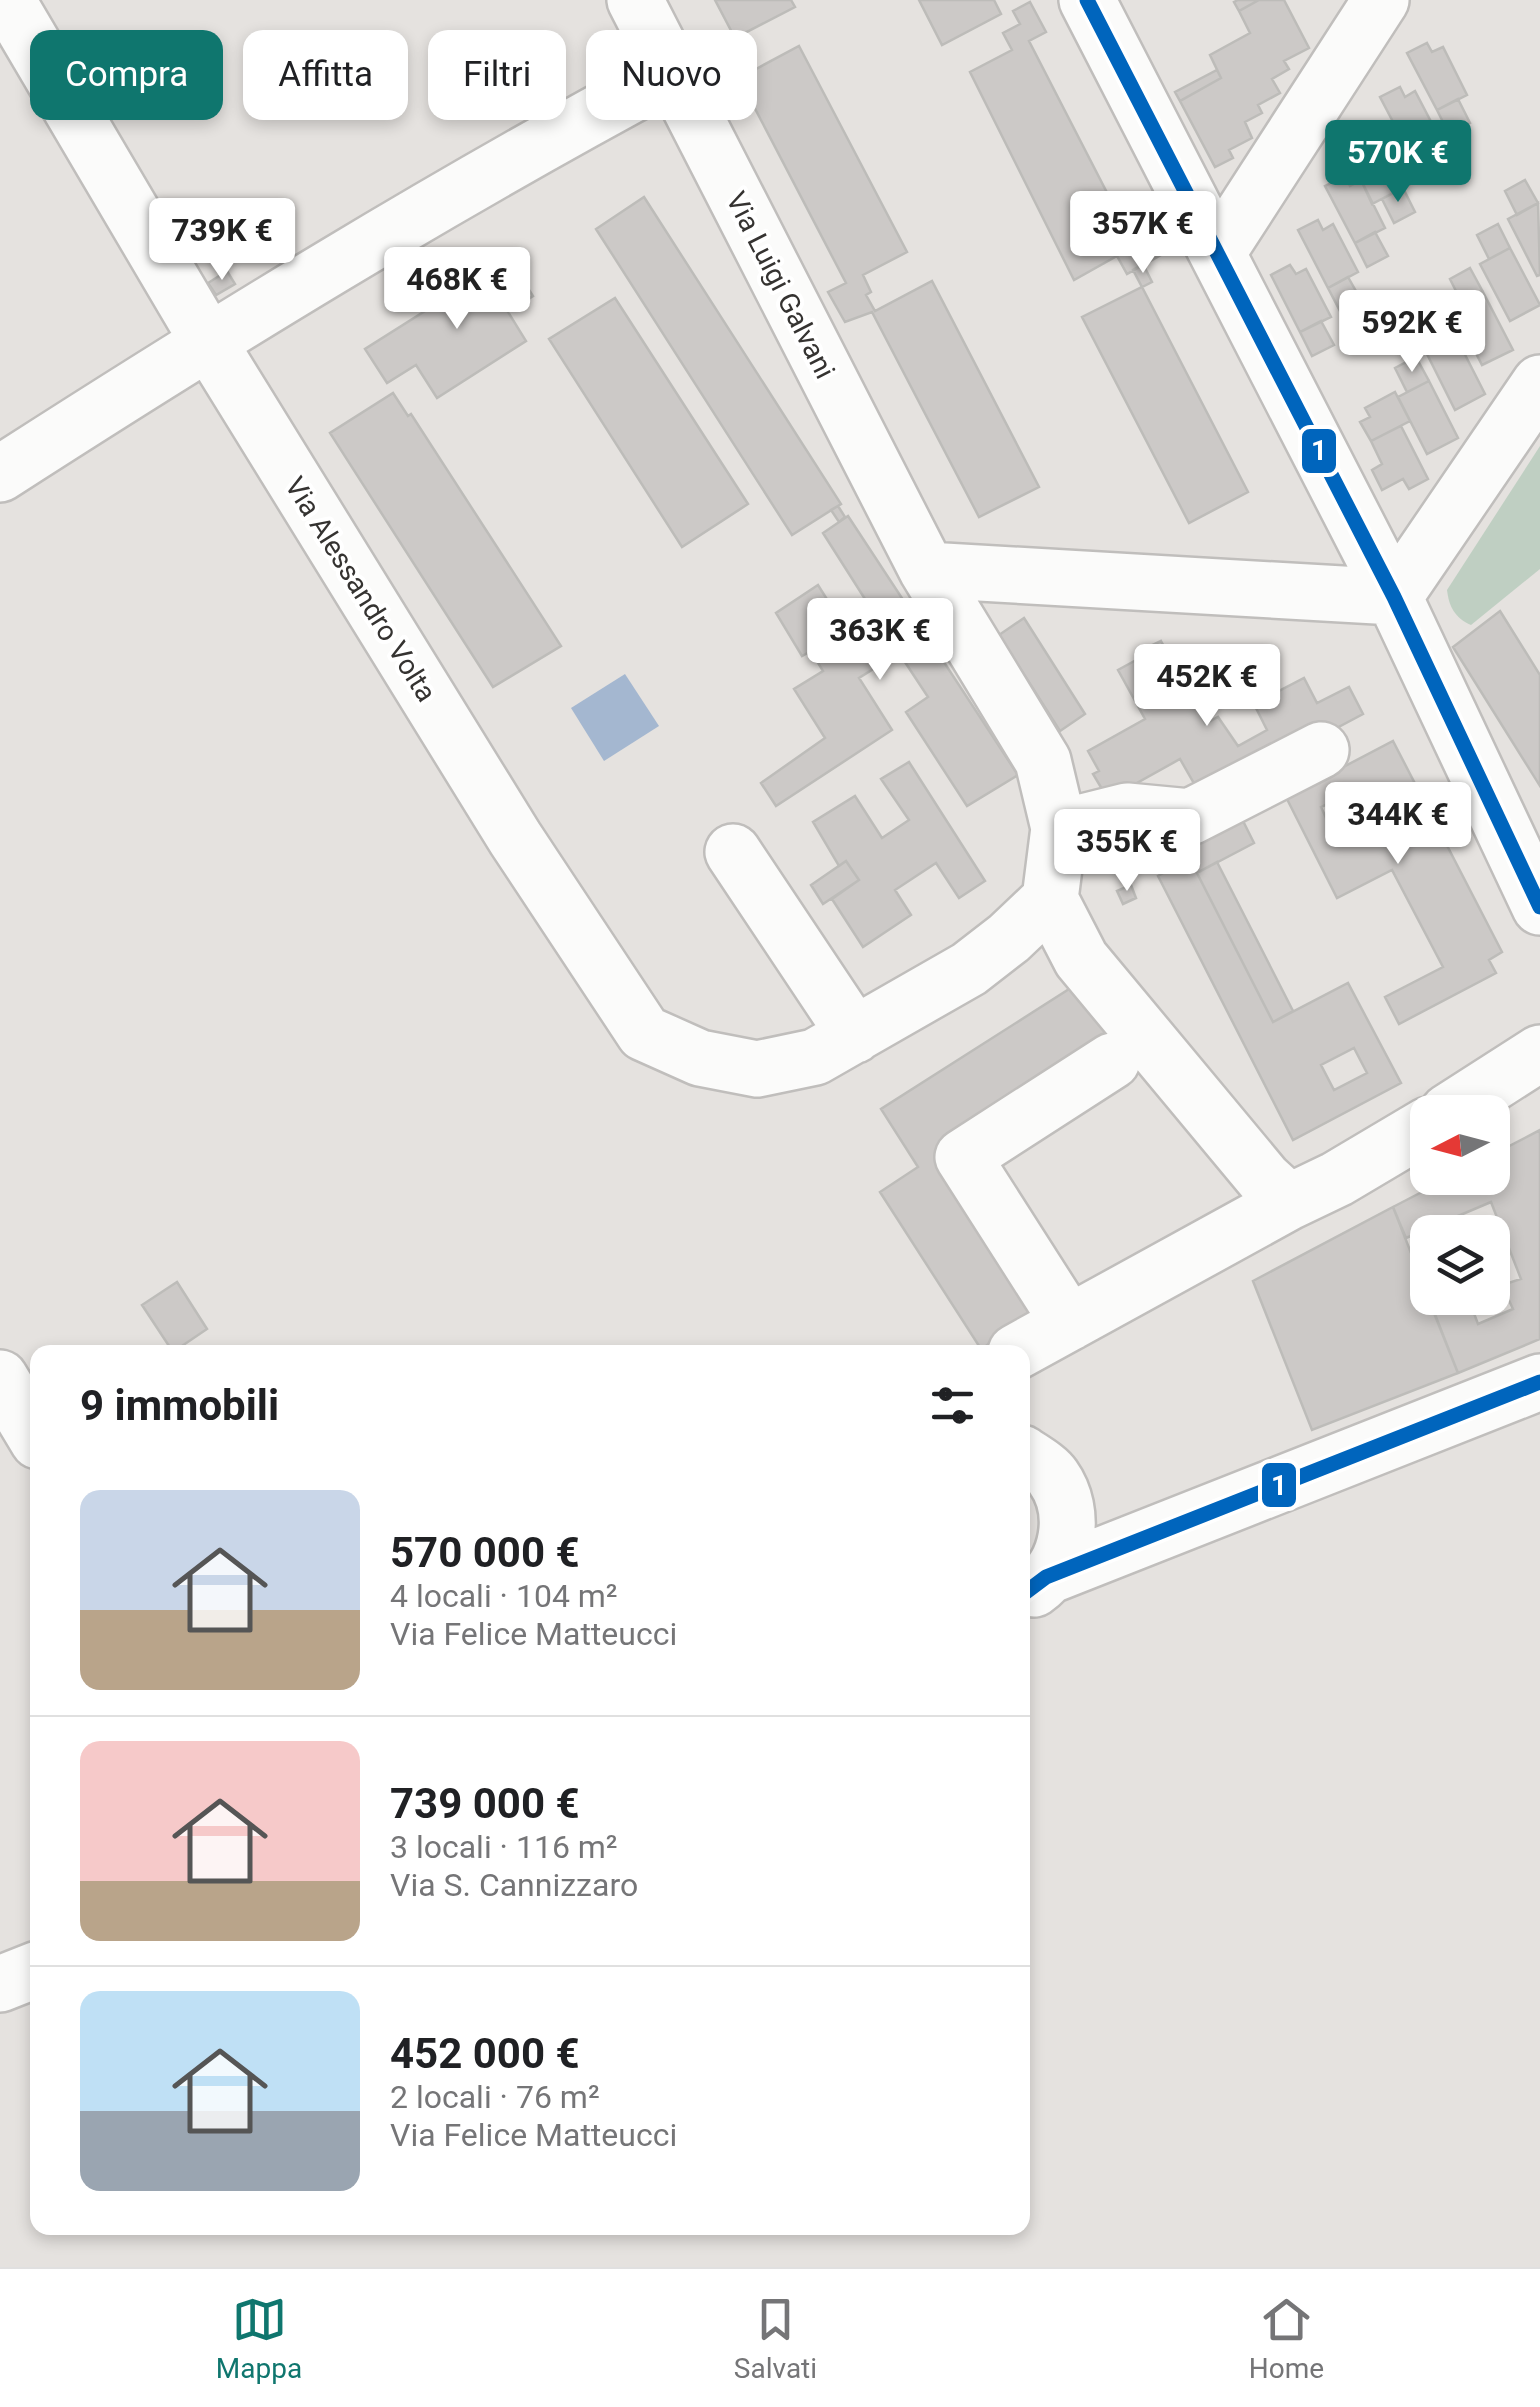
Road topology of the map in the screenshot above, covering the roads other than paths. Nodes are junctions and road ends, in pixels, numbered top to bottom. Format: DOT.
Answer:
graph roads {
  1 [pos="7,0"];
  2 [pos="635,0"];
  3 [pos="1087,0"];
  4 [pos="1381,0"];
  5 [pos="650,30"];
  6 [pos="586,119"];
  7 [pos="696,120"];
  8 [pos="1218,252"];
  9 [pos="208,341"];
  10 [pos="1540,383"];
  11 [pos="0,474"];
  12 [pos="927,570"];
  13 [pos="1394,597"];
  14 [pos="1321,750"];
  15 [pos="1059,828"];
  16 [pos="733,852"];
  17 [pos="1050,899"];
  18 [pos="1540,907"];
  19 [pos="855,1034"];
  20 [pos="1540,1053"];
  21 [pos="1112,1062"];
  22 [pos="1475,1095"];
  23 [pos="1410,1136"];
  24 [pos="1289,1202"];
  25 [pos="1068,1323"];
  26 [pos="1029,1345"];
  27 [pos="0,1378"];
  28 [pos="1540,1382"];
  29 [pos="30,1428"];
  30 [pos="1030,1459"];
  31 [pos="1034,1586"];
  32 [pos="30,1972"];
  33 [pos="0,1984"];
  1 -- 9 [label="street, Via Alessandro Volta"];
  2 -- 5 [label="street, Via Luigi Galvani"];
  3 -- 8 [label="street"];
  4 -- 8 [label="street"];
  6 -- 9 [label="street"];
  7 -- 12 [label="street, Via Luigi Galvani"];
  8 -- 13 [label="street"];
  9 -- 11 [label="street"];
  9 -- 19 [label="street, Via Alessandro Volta"];
  10 -- 13 [label="street"];
  12 -- 13 [label="street"];
  12 -- 15 [label="street, Via Luigi Galvani"];
  13 -- 18 [label="street"];
  14 -- 15 [label="street"];
  15 -- 17 [label="street"];
  16 -- 19 [label="street"];
  17 -- 19 [label="street, Via Alessandro Volta"];
  17 -- 24 [label="street"];
  20 -- 22 [label="street"];
  21 -- 25 [label="street"];
  23 -- 24 [label="street"];
  24 -- 25 [label="street"];
  25 -- 26 [label="street"];
  27 -- 29 [label="street"];
  28 -- 31 [label="street"];
  30 -- 31 [label="street"];
  32 -- 33 [label="street"];
}
